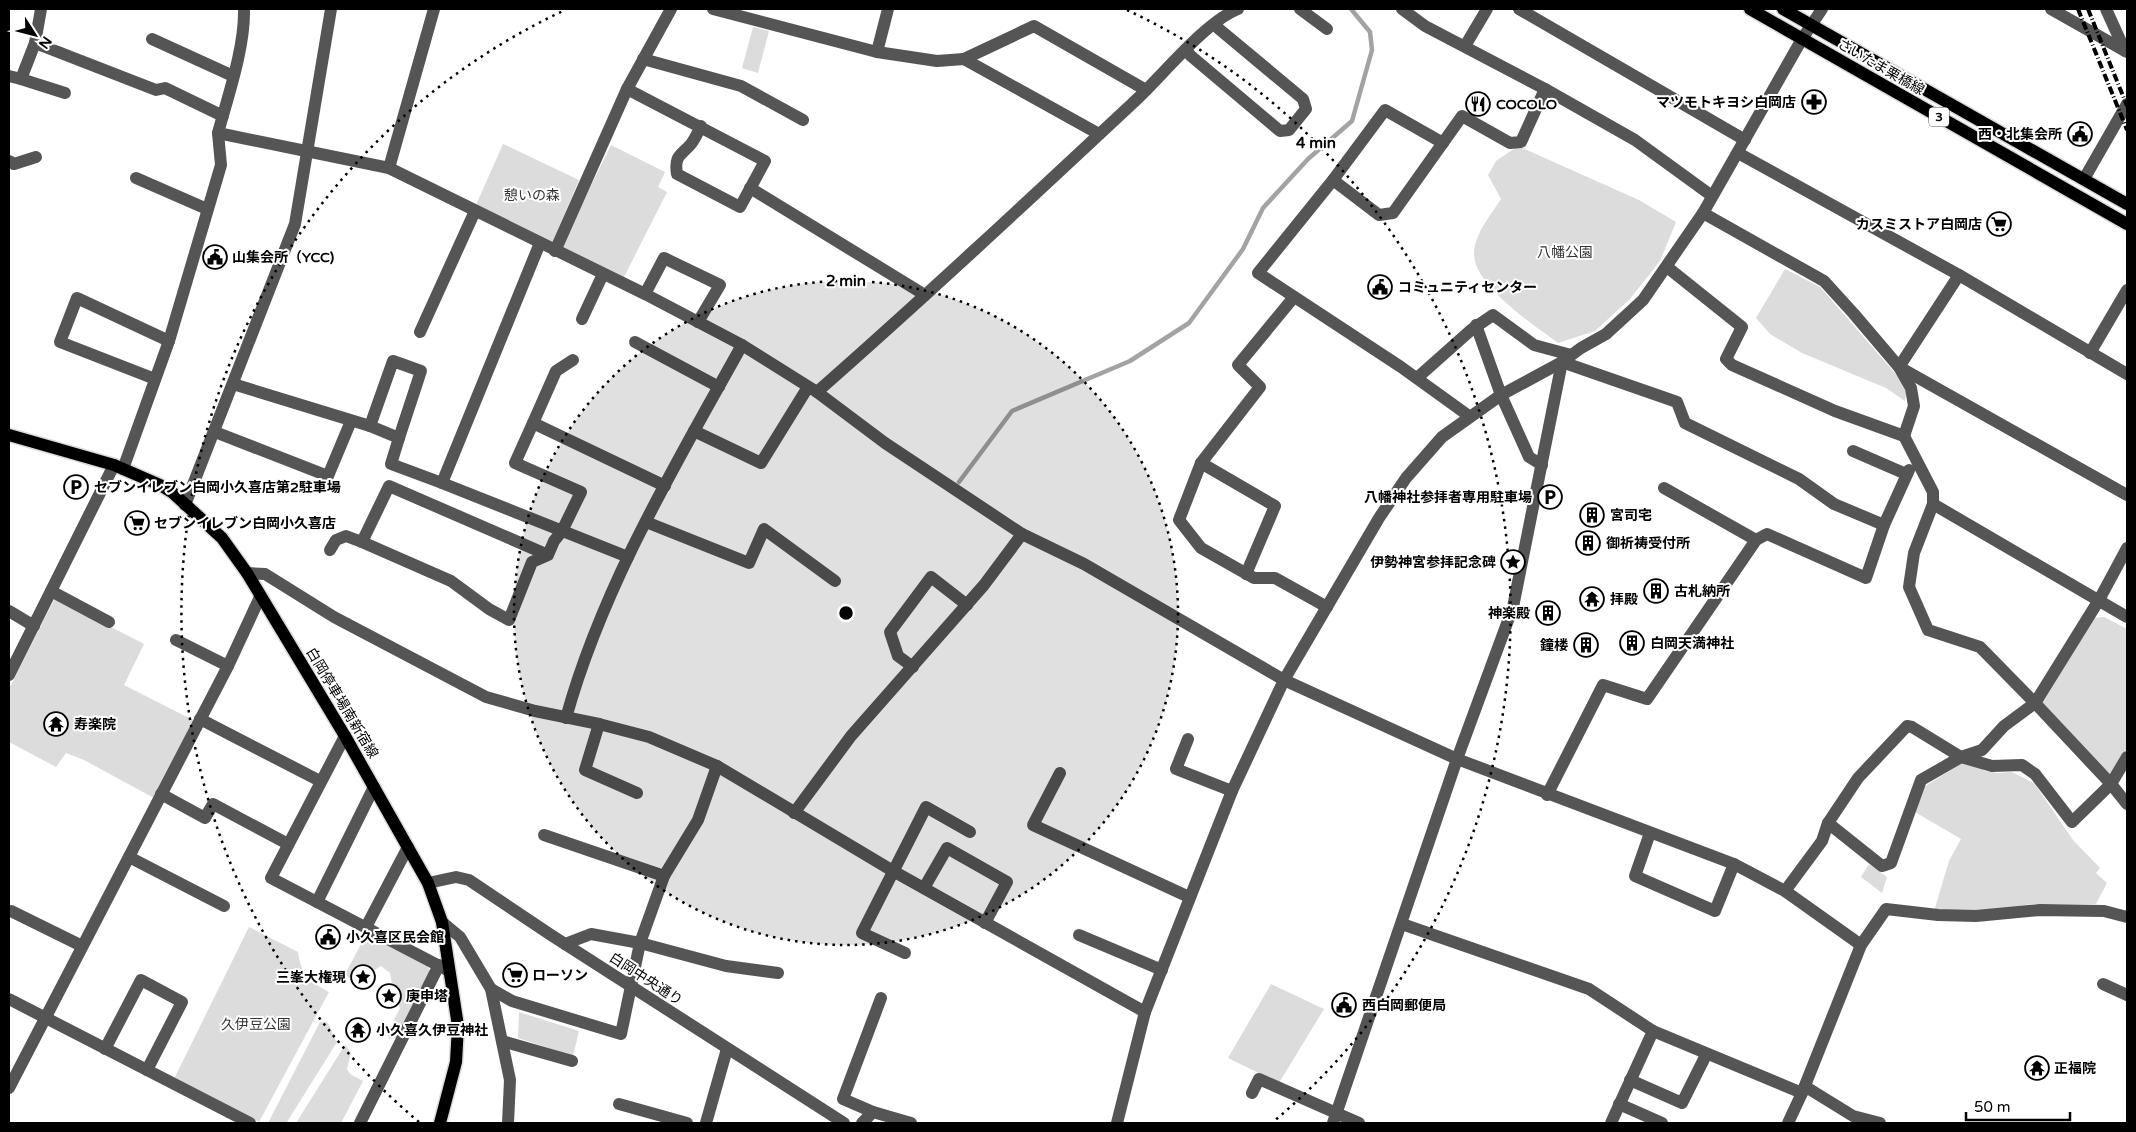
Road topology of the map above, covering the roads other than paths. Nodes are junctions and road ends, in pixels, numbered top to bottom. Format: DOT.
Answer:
graph roads {
  1 [pos="40,9"];
  2 [pos="244,9"];
  3 [pos="331,9"];
  4 [pos="434,9"];
  5 [pos="672,9"];
  6 [pos="713,9"];
  7 [pos="888,9"];
  8 [pos="1238,9"];
  9 [pos="1300,9"];
  10 [pos="1402,9"];
  11 [pos="1487,9"];
  12 [pos="1519,9"];
  13 [pos="1750,9"];
  14 [pos="1783,9"];
  15 [pos="1822,9"];
  16 [pos="2052,9"];
  17 [pos="2106,9"];
  18 [pos="1215,24"];
  19 [pos="1812,25"];
  20 [pos="1327,29"];
  21 [pos="152,39"];
  22 [pos="1802,39"];
  23 [pos="35,43"];
  24 [pos="1465,46"];
  25 [pos="1186,50"];
  26 [pos="877,52"];
  27 [pos="2126,52"];
  28 [pos="643,59"];
  29 [pos="964,59"];
  30 [pos="234,76"];
  31 [pos="15,78"];
  32 [pos="627,89"];
  33 [pos="1546,89"];
  34 [pos="1146,90"];
  35 [pos="65,93"];
  36 [pos="2127,104"];
  37 [pos="223,116"];
  38 [pos="803,120"];
  39 [pos="701,126"];
  40 [pos="218,133"];
  41 [pos="1099,134"];
  42 [pos="1745,140"];
  43 [pos="1443,142"];
  44 [pos="306,151"];
  45 [pos="1738,153"];
  46 [pos="36,157"];
  47 [pos="9,161"];
  48 [pos="389,168"];
  49 [pos="136,178"];
  50 [pos="2084,179"];
  51 [pos="1333,180"];
  52 [pos="750,188"];
  53 [pos="1712,196"];
  54 [pos="2127,204"];
  55 [pos="208,209"];
  56 [pos="475,211"];
  57 [pos="1703,213"];
  58 [pos="2127,224"];
  59 [pos="540,243"];
  60 [pos="556,251"];
  61 [pos="1667,267"];
  62 [pos="603,274"];
  63 [pos="1959,275"];
  64 [pos="2127,290"];
  65 [pos="645,294"];
  66 [pos="925,295"];
  67 [pos="1294,297"];
  68 [pos="582,319"];
  69 [pos="698,322"];
  70 [pos="1476,325"];
  71 [pos="420,332"];
  72 [pos="169,341"];
  73 [pos="635,342"];
  74 [pos="742,345"];
  75 [pos="2090,353"];
  76 [pos="1567,359"];
  77 [pos="573,360"];
  78 [pos="1899,367"];
  79 [pos="2127,374"];
  80 [pos="1417,378"];
  81 [pos="155,380"];
  82 [pos="233,384"];
  83 [pos="719,387"];
  84 [pos="813,390"];
  85 [pos="1501,395"];
  86 [pos="1469,416"];
  87 [pos="351,421"];
  88 [pos="533,423"];
  89 [pos="370,426"];
  90 [pos="694,431"];
  91 [pos="215,432"];
  92 [pos="9,435"];
  93 [pos="1904,436"];
  94 [pos="399,438"];
  95 [pos="1853,451"];
  96 [pos="1201,463"];
  97 [pos="1542,465"];
  98 [pos="119,467"];
  99 [pos="442,482"];
  100 [pos="665,486"];
  101 [pos="1664,488"];
  102 [pos="2127,495"];
  103 [pos="1933,504"];
  104 [pos="185,505"];
  105 [pos="646,522"];
  106 [pos="1884,525"];
  107 [pos="562,531"];
  108 [pos="1022,534"];
  109 [pos="1756,540"];
  110 [pos="362,542"];
  111 [pos="2127,548"];
  112 [pos="330,550"];
  113 [pos="548,555"];
  114 [pos="628,557"];
  115 [pos="247,572"];
  116 [pos="1246,574"];
  117 [pos="835,581"];
  118 [pos="51,591"];
  119 [pos="260,597"];
  120 [pos="2099,600"];
  121 [pos="967,605"];
  122 [pos="1327,607"];
  123 [pos="9,612"];
  124 [pos="2127,617"];
  125 [pos="109,622"];
  126 [pos="34,626"];
  127 [pos="176,640"];
  128 [pos="228,666"];
  129 [pos="913,667"];
  130 [pos="9,675"];
  131 [pos="1284,680"];
  132 [pos="2035,703"];
  133 [pos="566,718"];
  134 [pos="200,719"];
  135 [pos="599,724"];
  136 [pos="345,736"];
  137 [pos="1188,739"];
  138 [pos="1961,757"];
  139 [pos="2127,757"];
  140 [pos="1457,759"];
  141 [pos="717,766"];
  142 [pos="1060,773"];
  143 [pos="320,781"];
  144 [pos="2111,784"];
  145 [pos="374,787"];
  146 [pos="1232,792"];
  147 [pos="637,793"];
  148 [pos="161,794"];
  149 [pos="1547,794"];
  150 [pos="2127,804"];
  151 [pos="794,813"];
  152 [pos="1828,823"];
  153 [pos="970,832"];
  154 [pos="1650,833"];
  155 [pos="544,835"];
  156 [pos="288,844"];
  157 [pos="408,847"];
  158 [pos="128,857"];
  159 [pos="1734,864"];
  160 [pos="893,871"];
  161 [pos="664,876"];
  162 [pos="428,883"];
  163 [pos="924,888"];
  164 [pos="1785,891"];
  165 [pos="1189,897"];
  166 [pos="317,902"];
  167 [pos="224,906"];
  168 [pos="11,910"];
  169 [pos="2127,917"];
  170 [pos="442,922"];
  171 [pos="985,923"];
  172 [pos="1402,924"];
  173 [pos="366,927"];
  174 [pos="1079,935"];
  175 [pos="640,943"];
  176 [pos="565,944"];
  177 [pos="82,946"];
  178 [pos="1862,946"];
  179 [pos="905,953"];
  180 [pos="444,968"];
  181 [pos="1162,970"];
  182 [pos="778,974"];
  183 [pos="2103,984"];
  184 [pos="632,987"];
  185 [pos="491,989"];
  186 [pos="2127,995"];
  187 [pos="881,998"];
  188 [pos="9,999"];
  189 [pos="1145,1012"];
  190 [pos="45,1018"];
  191 [pos="1654,1031"];
  192 [pos="502,1042"];
  193 [pos="105,1049"];
  194 [pos="727,1049"];
  195 [pos="1706,1055"];
  196 [pos="572,1061"];
  197 [pos="147,1070"];
  198 [pos="1630,1080"];
  199 [pos="9,1088"];
  200 [pos="1804,1090"];
  201 [pos="1252,1093"];
  202 [pos="619,1104"];
  203 [pos="1619,1104"];
  204 [pos="873,1112"];
  205 [pos="1335,1118"];
  206 [pos="250,1123"];
  207 [pos="360,1123"];
  208 [pos="440,1123"];
  209 [pos="508,1123"];
  210 [pos="687,1123"];
  211 [pos="706,1123"];
  212 [pos="844,1123"];
  213 [pos="862,1123"];
  214 [pos="911,1123"];
  215 [pos="1118,1123"];
  216 [pos="1359,1123"];
  217 [pos="1611,1123"];
  218 [pos="1662,1123"];
  219 [pos="1788,1123"];
  220 [pos="1880,1123"];
  1 -- 23 [label="street"];
  2 -- 30 [label="street"];
  3 -- 44 [label="street"];
  4 -- 48 [label="street"];
  5 -- 28 [label="street"];
  6 -- 26 [label="street"];
  7 -- 26 [label="street"];
  8 -- 18 [label="street"];
  9 -- 20 [label="street"];
  10 -- 24 [label="street"];
  11 -- 24 [label="street"];
  12 -- 42 [label="street"];
  13 -- 22 [label="main road, さいたま栗橋線 / 3"];
  14 -- 19 [label="main road, さいたま栗橋線 / 3"];
  15 -- 19 [label="street"];
  16 -- 27 [label="street"];
  17 -- 27 [label="street"];
  18 -- 25 [label="street"];
  18 -- 25 [label="street"];
  19 -- 22 [label="street"];
  19 -- 50 [label="main road, さいたま栗橋線 / 3"];
  21 -- 30 [label="street"];
  22 -- 42 [label="street"];
  22 -- 58 [label="main road, さいたま栗橋線 / 3"];
  23 -- 31 [label="street"];
  23 -- 37 [label="street"];
  24 -- 33 [label="street"];
  25 -- 34 [label="street"];
  26 -- 29 [label="street"];
  28 -- 32 [label="street"];
  28 -- 38 [label="street"];
  29 -- 34 [label="street"];
  29 -- 41 [label="street"];
  30 -- 37 [label="street"];
  31 -- 35 [label="street"];
  32 -- 39 [label="street"];
  32 -- 60 [label="street"];
  33 -- 43 [label="street"];
  33 -- 53 [label="street"];
  34 -- 41 [label="street"];
  36 -- 50 [label="street"];
  37 -- 40 [label="street"];
  39 -- 52 [label="street"];
  39 -- 52 [label="street"];
  40 -- 44 [label="street"];
  40 -- 55 [label="street"];
  41 -- 66 [label="street"];
  42 -- 45 [label="street"];
  43 -- 51 [label="street"];
  43 -- 51 [label="street"];
  44 -- 48 [label="street"];
  44 -- 82 [label="street"];
  45 -- 53 [label="street"];
  45 -- 63 [label="street"];
  46 -- 47 [label="street"];
  48 -- 56 [label="street"];
  49 -- 55 [label="street"];
  50 -- 54 [label="main road, さいたま栗橋線 / 3"];
  51 -- 67 [label="street"];
  52 -- 66 [label="street"];
  53 -- 57 [label="street"];
  55 -- 72 [label="street"];
  56 -- 59 [label="street"];
  56 -- 71 [label="street"];
  57 -- 61 [label="street"];
  57 -- 78 [label="street"];
  59 -- 60 [label="street"];
  59 -- 99 [label="street"];
  60 -- 62 [label="street"];
  61 -- 76 [label="street"];
  61 -- 93 [label="street"];
  62 -- 65 [label="street"];
  62 -- 68 [label="street"];
  63 -- 75 [label="street"];
  63 -- 78 [label="street"];
  64 -- 75 [label="street"];
  65 -- 69 [label="street"];
  65 -- 69 [label="street"];
  66 -- 84 [label="street"];
  67 -- 80 [label="street"];
  67 -- 96 [label="street"];
  69 -- 74 [label="street"];
  70 -- 76 [label="street"];
  70 -- 80 [label="street"];
  70 -- 85 [label="street"];
  72 -- 81 [label="street"];
  72 -- 81 [label="street"];
  73 -- 83 [label="street"];
  74 -- 83 [label="street"];
  74 -- 84 [label="street"];
  75 -- 79 [label="street"];
  76 -- 85 [label="street"];
  76 -- 97 [label="street"];
  76 -- 106 [label="street"];
  77 -- 88 [label="street"];
  78 -- 93 [label="street"];
  78 -- 102 [label="street"];
  80 -- 86 [label="street"];
  81 -- 98 [label="street"];
  82 -- 87 [label="street"];
  82 -- 91 [label="street"];
  83 -- 90 [label="street"];
  84 -- 90 [label="street"];
  84 -- 108 [label="street"];
  85 -- 86 [label="street"];
  85 -- 97 [label="street"];
  86 -- 122 [label="street"];
  87 -- 89 [label="street"];
  87 -- 91 [label="street"];
  88 -- 100 [label="street"];
  88 -- 107 [label="street"];
  89 -- 94 [label="street"];
  89 -- 94 [label="street"];
  90 -- 100 [label="street"];
  91 -- 104 [label="street"];
  92 -- 98 [label="main road, 白岡停車場南新宿線"];
  93 -- 103 [label="street"];
  94 -- 99 [label="street"];
  95 -- 106 [label="street"];
  96 -- 116 [label="street"];
  96 -- 116 [label="street"];
  97 -- 140 [label="street"];
  98 -- 104 [label="main road, 白岡停車場南新宿線"];
  98 -- 118 [label="street"];
  99 -- 107 [label="street"];
  100 -- 105 [label="street"];
  101 -- 109 [label="street"];
  103 -- 120 [label="street"];
  103 -- 132 [label="street"];
  104 -- 115 [label="main road, 白岡停車場南新宿線"];
  105 -- 114 [label="street"];
  105 -- 117 [label="street"];
  106 -- 109 [label="street"];
  107 -- 113 [label="street"];
  107 -- 114 [label="street"];
  108 -- 121 [label="street"];
  108 -- 131 [label="street"];
  109 -- 149 [label="street"];
  110 -- 112 [label="street"];
  110 -- 113 [label="street"];
  110 -- 113 [label="street"];
  111 -- 120 [label="street"];
  114 -- 133 [label="street"];
  115 -- 119 [label="main road, 白岡停車場南新宿線"];
  115 -- 133 [label="street"];
  116 -- 122 [label="street"];
  118 -- 125 [label="street"];
  118 -- 126 [label="street"];
  119 -- 128 [label="street"];
  119 -- 136 [label="main road, 白岡停車場南新宿線"];
  120 -- 124 [label="street"];
  120 -- 132 [label="street"];
  121 -- 129 [label="street"];
  121 -- 129 [label="street"];
  122 -- 131 [label="street"];
  123 -- 126 [label="street"];
  126 -- 130 [label="street"];
  127 -- 128 [label="street"];
  128 -- 134 [label="street"];
  129 -- 151 [label="street"];
  131 -- 140 [label="street"];
  131 -- 146 [label="street"];
  132 -- 138 [label="street"];
  132 -- 144 [label="street"];
  133 -- 135 [label="street"];
  134 -- 143 [label="street"];
  134 -- 148 [label="street"];
  135 -- 141 [label="street"];
  135 -- 147 [label="street"];
  136 -- 143 [label="street"];
  136 -- 145 [label="main road, 白岡停車場南新宿線"];
  137 -- 146 [label="street"];
  138 -- 144 [label="street"];
  138 -- 152 [label="street"];
  138 -- 152 [label="street"];
  139 -- 144 [label="street"];
  140 -- 149 [label="street"];
  140 -- 172 [label="street"];
  141 -- 151 [label="street"];
  141 -- 161 [label="street"];
  142 -- 165 [label="street"];
  143 -- 156 [label="street"];
  144 -- 150 [label="street"];
  145 -- 157 [label="main road, 白岡停車場南新宿線"];
  145 -- 166 [label="street"];
  146 -- 165 [label="street"];
  148 -- 156 [label="street"];
  148 -- 158 [label="street"];
  149 -- 154 [label="street"];
  151 -- 160 [label="street"];
  152 -- 164 [label="street"];
  153 -- 160 [label="street"];
  154 -- 159 [label="street"];
  154 -- 159 [label="street"];
  155 -- 161 [label="street"];
  156 -- 166 [label="street"];
  157 -- 162 [label="main road, 白岡停車場南新宿線"];
  157 -- 173 [label="street"];
  158 -- 167 [label="street"];
  158 -- 177 [label="street"];
  159 -- 164 [label="street"];
  160 -- 163 [label="street"];
  160 -- 179 [label="street"];
  161 -- 175 [label="street"];
  162 -- 170 [label="main road, 白岡停車場南新宿線"];
  162 -- 176 [label="street, 白岡中央通り"];
  163 -- 171 [label="street"];
  163 -- 171 [label="street"];
  164 -- 178 [label="street"];
  165 -- 181 [label="street"];
  166 -- 173 [label="street"];
  168 -- 177 [label="street"];
  169 -- 178 [label="street"];
  170 -- 180 [label="main road, 白岡停車場南新宿線"];
  170 -- 185 [label="street"];
  171 -- 189 [label="street"];
  172 -- 191 [label="street"];
  172 -- 205 [label="street"];
  173 -- 180 [label="street"];
  174 -- 181 [label="street"];
  175 -- 176 [label="street"];
  175 -- 182 [label="street"];
  175 -- 184 [label="street"];
  176 -- 184 [label="street, 白岡中央通り"];
  177 -- 190 [label="street"];
  178 -- 200 [label="street"];
  180 -- 207 [label="street"];
  180 -- 208 [label="main road, 白岡停車場南新宿線"];
  181 -- 189 [label="street"];
  183 -- 186 [label="street"];
  184 -- 185 [label="street"];
  184 -- 194 [label="street, 白岡中央通り"];
  185 -- 192 [label="street"];
  187 -- 204 [label="street"];
  188 -- 190 [label="street"];
  189 -- 215 [label="street"];
  190 -- 193 [label="street"];
  190 -- 199 [label="street"];
  191 -- 195 [label="street"];
  191 -- 198 [label="street"];
  192 -- 196 [label="street"];
  192 -- 209 [label="street"];
  193 -- 197 [label="street"];
  193 -- 197 [label="street"];
  194 -- 211 [label="street"];
  194 -- 212 [label="street, 白岡中央通り"];
  195 -- 198 [label="street"];
  195 -- 200 [label="street"];
  197 -- 206 [label="street"];
  198 -- 203 [label="street"];
  200 -- 219 [label="street"];
  200 -- 220 [label="street"];
  201 -- 205 [label="street"];
  202 -- 210 [label="street"];
  203 -- 217 [label="street"];
  203 -- 218 [label="street"];
  204 -- 213 [label="street"];
  204 -- 214 [label="street"];
  205 -- 216 [label="street"];
}
